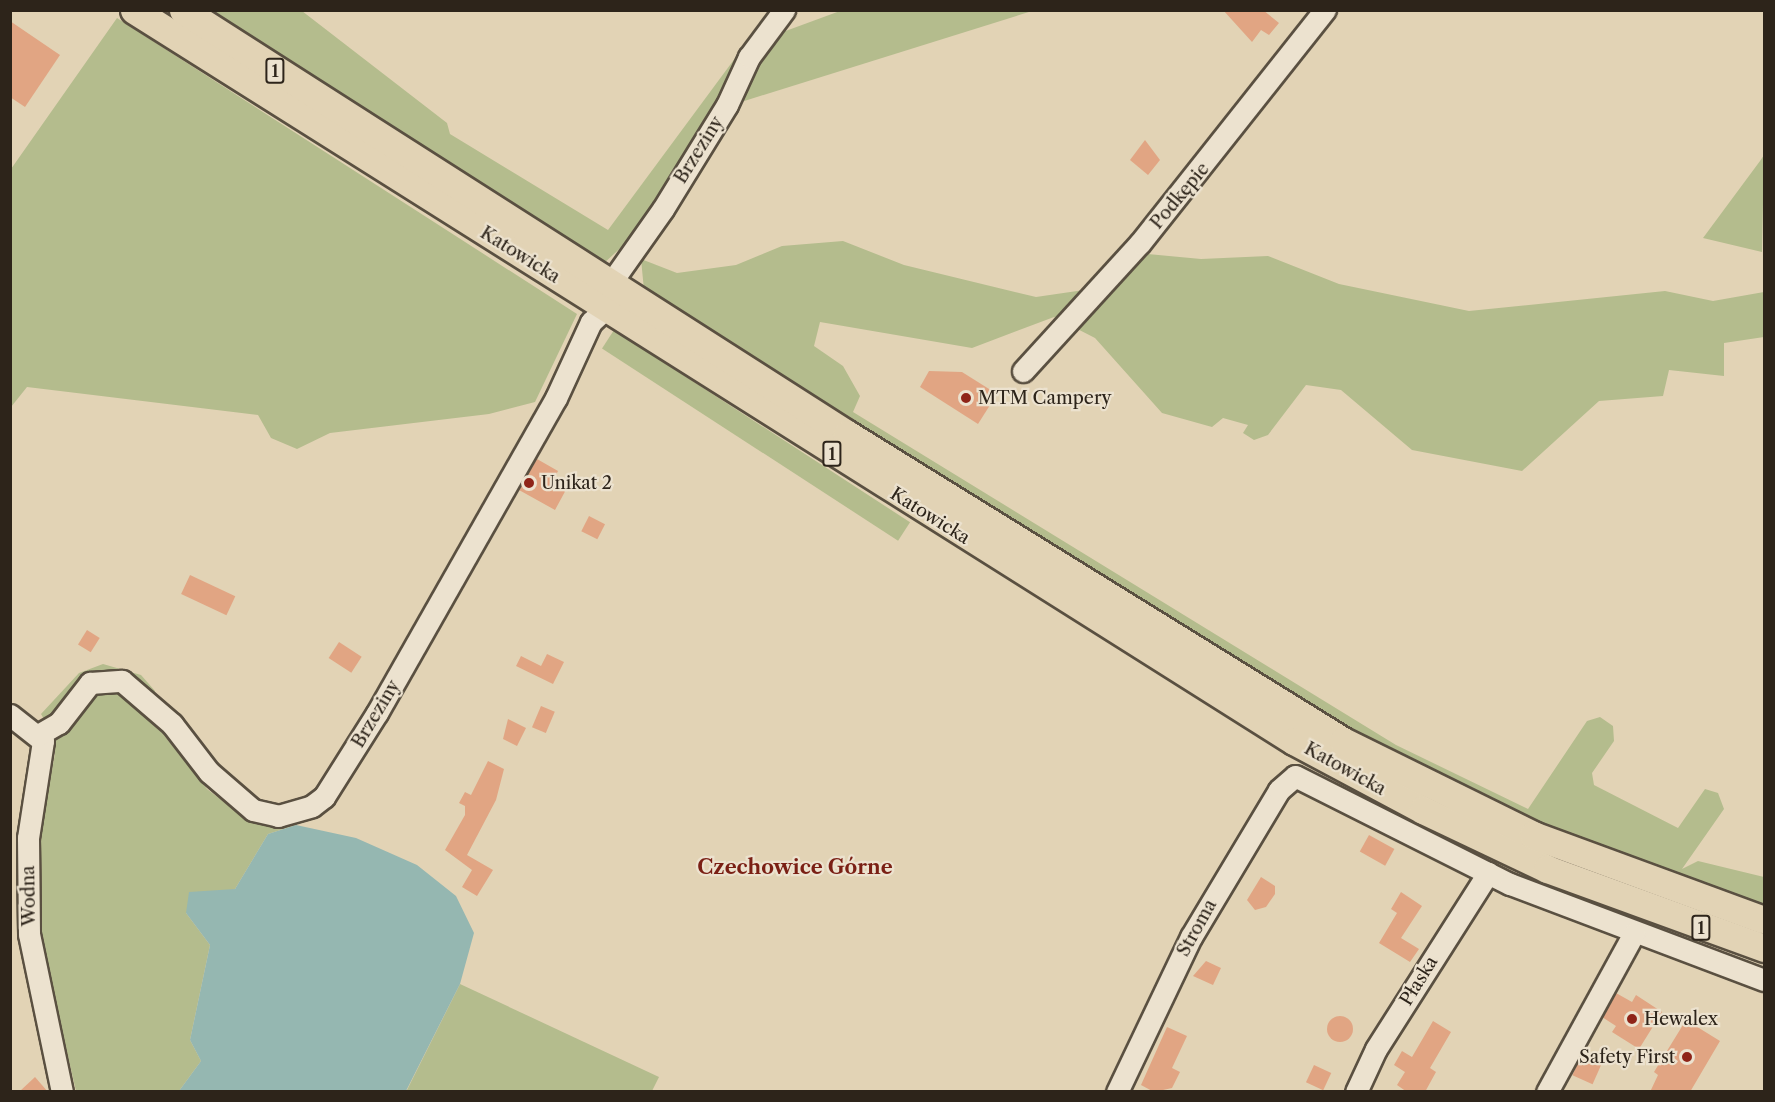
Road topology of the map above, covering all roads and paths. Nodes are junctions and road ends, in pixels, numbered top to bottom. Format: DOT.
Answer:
graph roads {
  1 [pos="134,10"];
  2 [pos="183,10"];
  3 [pos="784,10"];
  4 [pos="1325,10"];
  5 [pos="603,279"];
  6 [pos="605,309"];
  7 [pos="1023,371"];
  8 [pos="10,715"];
  9 [pos="38,735"];
  10 [pos="1488,873"];
  11 [pos="1764,920"];
  12 [pos="1634,933"];
  13 [pos="1764,948"];
  14 [pos="1764,980"];
  15 [pos="62,1092"];
  16 [pos="1118,1092"];
  17 [pos="1356,1092"];
  18 [pos="1547,1092"];
  1 -- 6 [label="main road, Katowicka / 1"];
  2 -- 5 [label="main road, Katowicka / 1"];
  3 -- 5 [label="street, Brzeziny"];
  4 -- 7 [label="street, Podkępie"];
  5 -- 11 [label="main road, Katowicka / 1"];
  6 -- 9 [label="street, Brzeziny"];
  6 -- 13 [label="main road, Katowicka / 1"];
  8 -- 9 [label="street"];
  9 -- 15 [label="street, Wodna"];
  10 -- 12 [label="street"];
  10 -- 16 [label="street, Stroma"];
  10 -- 17 [label="street, Płaska"];
  12 -- 14 [label="street"];
  12 -- 18 [label="street"];
}
